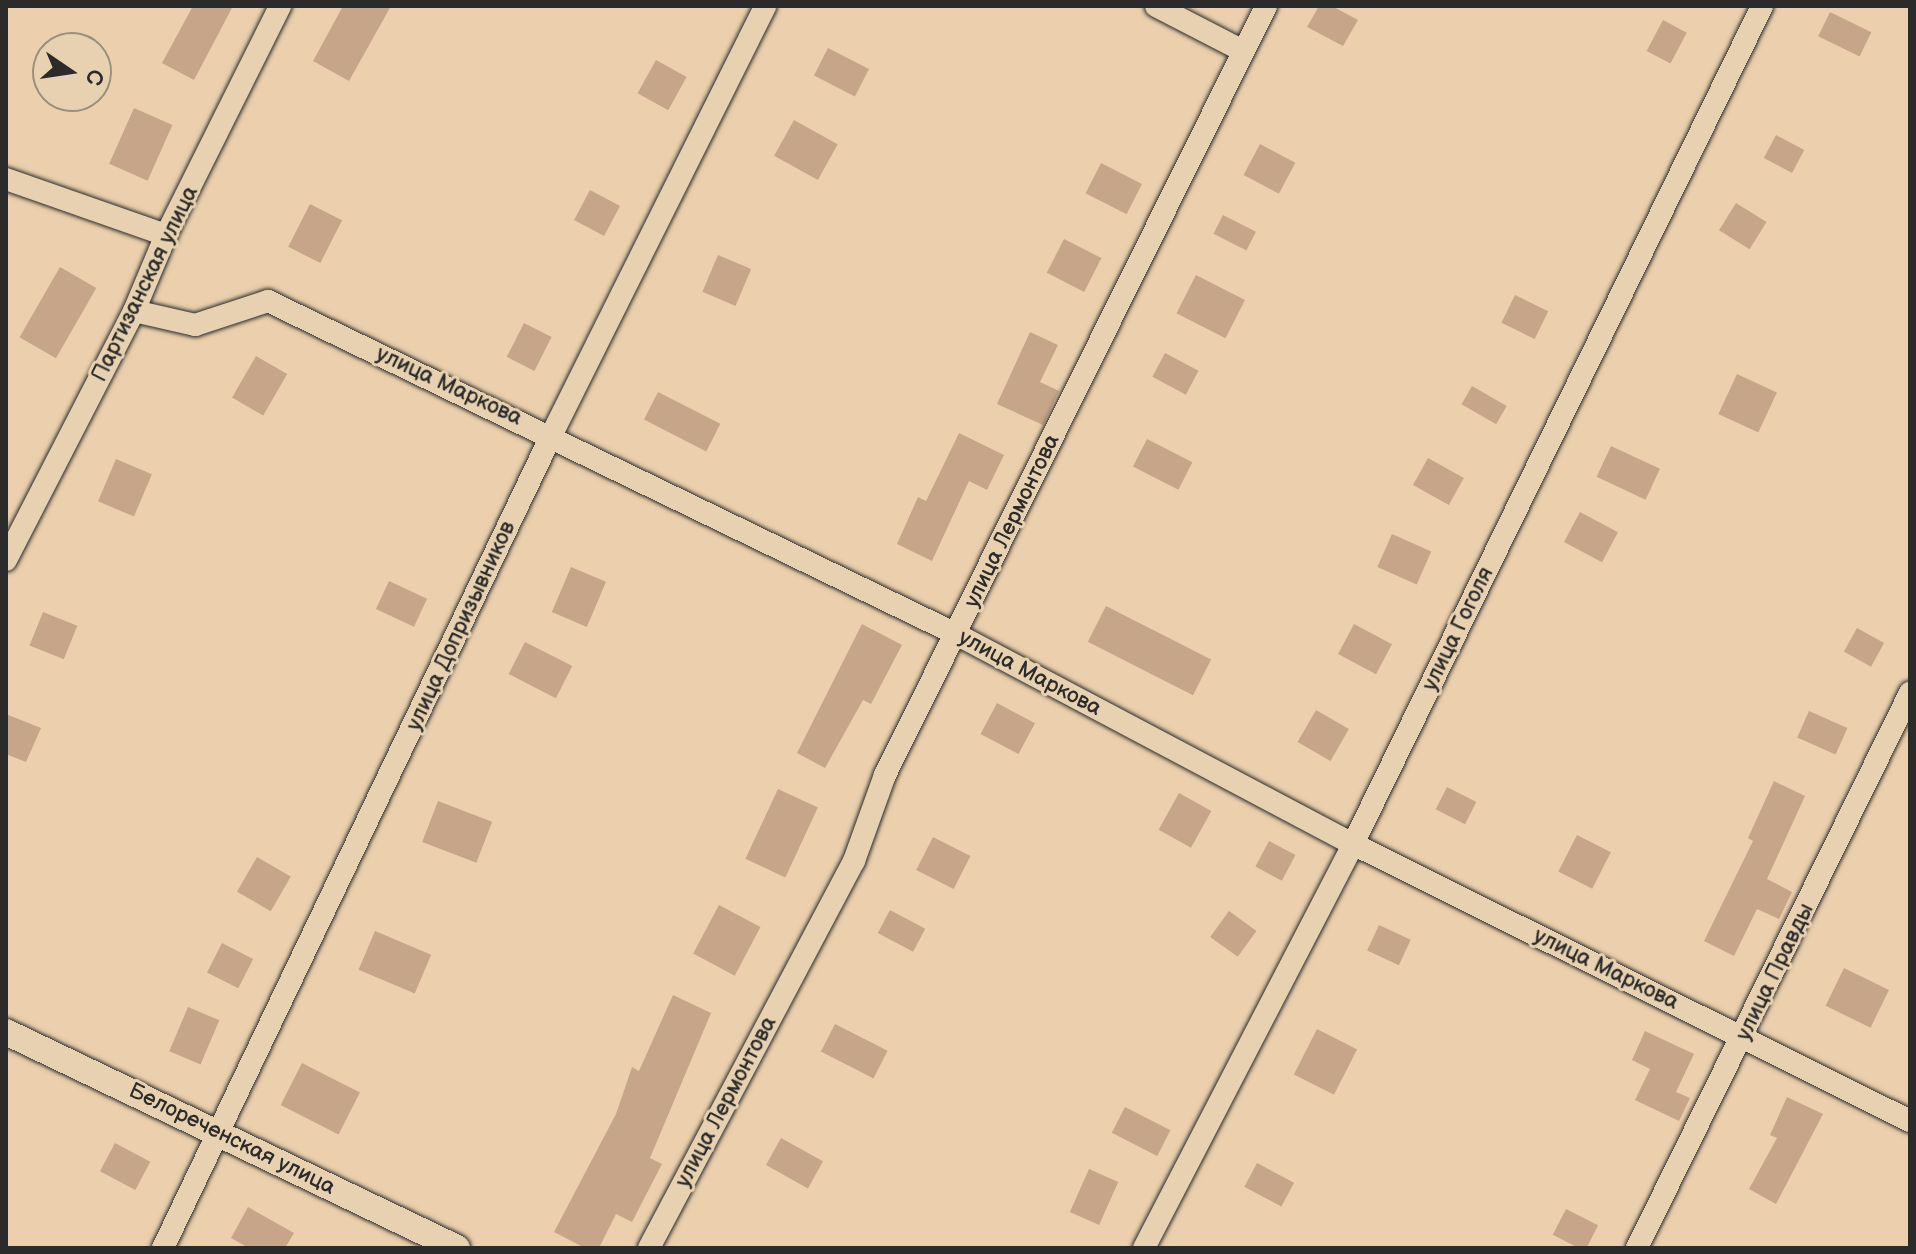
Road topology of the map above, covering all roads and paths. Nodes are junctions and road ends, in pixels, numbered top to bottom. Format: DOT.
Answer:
graph roads {
  1 [pos="280,6"];
  2 [pos="765,6"];
  3 [pos="1156,6"];
  4 [pos="1266,6"];
  5 [pos="1762,6"];
  6 [pos="1243,51"];
  7 [pos="6,179"];
  8 [pos="166,235"];
  9 [pos="134,311"];
  10 [pos="552,434"];
  11 [pos="6,560"];
  12 [pos="956,634"];
  13 [pos="1910,693"];
  14 [pos="1353,844"];
  15 [pos="6,1032"];
  16 [pos="1744,1037"];
  17 [pos="1910,1121"];
  18 [pos="222,1132"];
  19 [pos="163,1248"];
  20 [pos="457,1248"];
  21 [pos="649,1248"];
  22 [pos="1144,1248"];
  23 [pos="1637,1248"];
  1 -- 8 [label="street, Партизанская улица"];
  2 -- 10 [label="street, улица Допризывников"];
  3 -- 6 [label="street"];
  4 -- 6 [label="street, улица Лермонтова"];
  5 -- 14 [label="street, улица Гоголя"];
  6 -- 12 [label="street, улица Лермонтова"];
  7 -- 8 [label="street"];
  8 -- 9 [label="street, Партизанская улица"];
  9 -- 10 [label="street, улица Маркова"];
  9 -- 11 [label="street, Партизанская улица"];
  10 -- 12 [label="street, улица Маркова"];
  10 -- 18 [label="street, улица Допризывников"];
  12 -- 14 [label="street, улица Маркова"];
  12 -- 21 [label="street, улица Лермонтова"];
  13 -- 16 [label="street, улица Правды"];
  14 -- 16 [label="street, улица Маркова"];
  14 -- 22 [label="street, улица Гоголя"];
  15 -- 18 [label="street, Белореченская улица"];
  16 -- 17 [label="street, улица Маркова"];
  16 -- 23 [label="street, улица Правды"];
  18 -- 19 [label="street, улица Допризывников"];
  18 -- 20 [label="street, Белореченская улица"];
}
